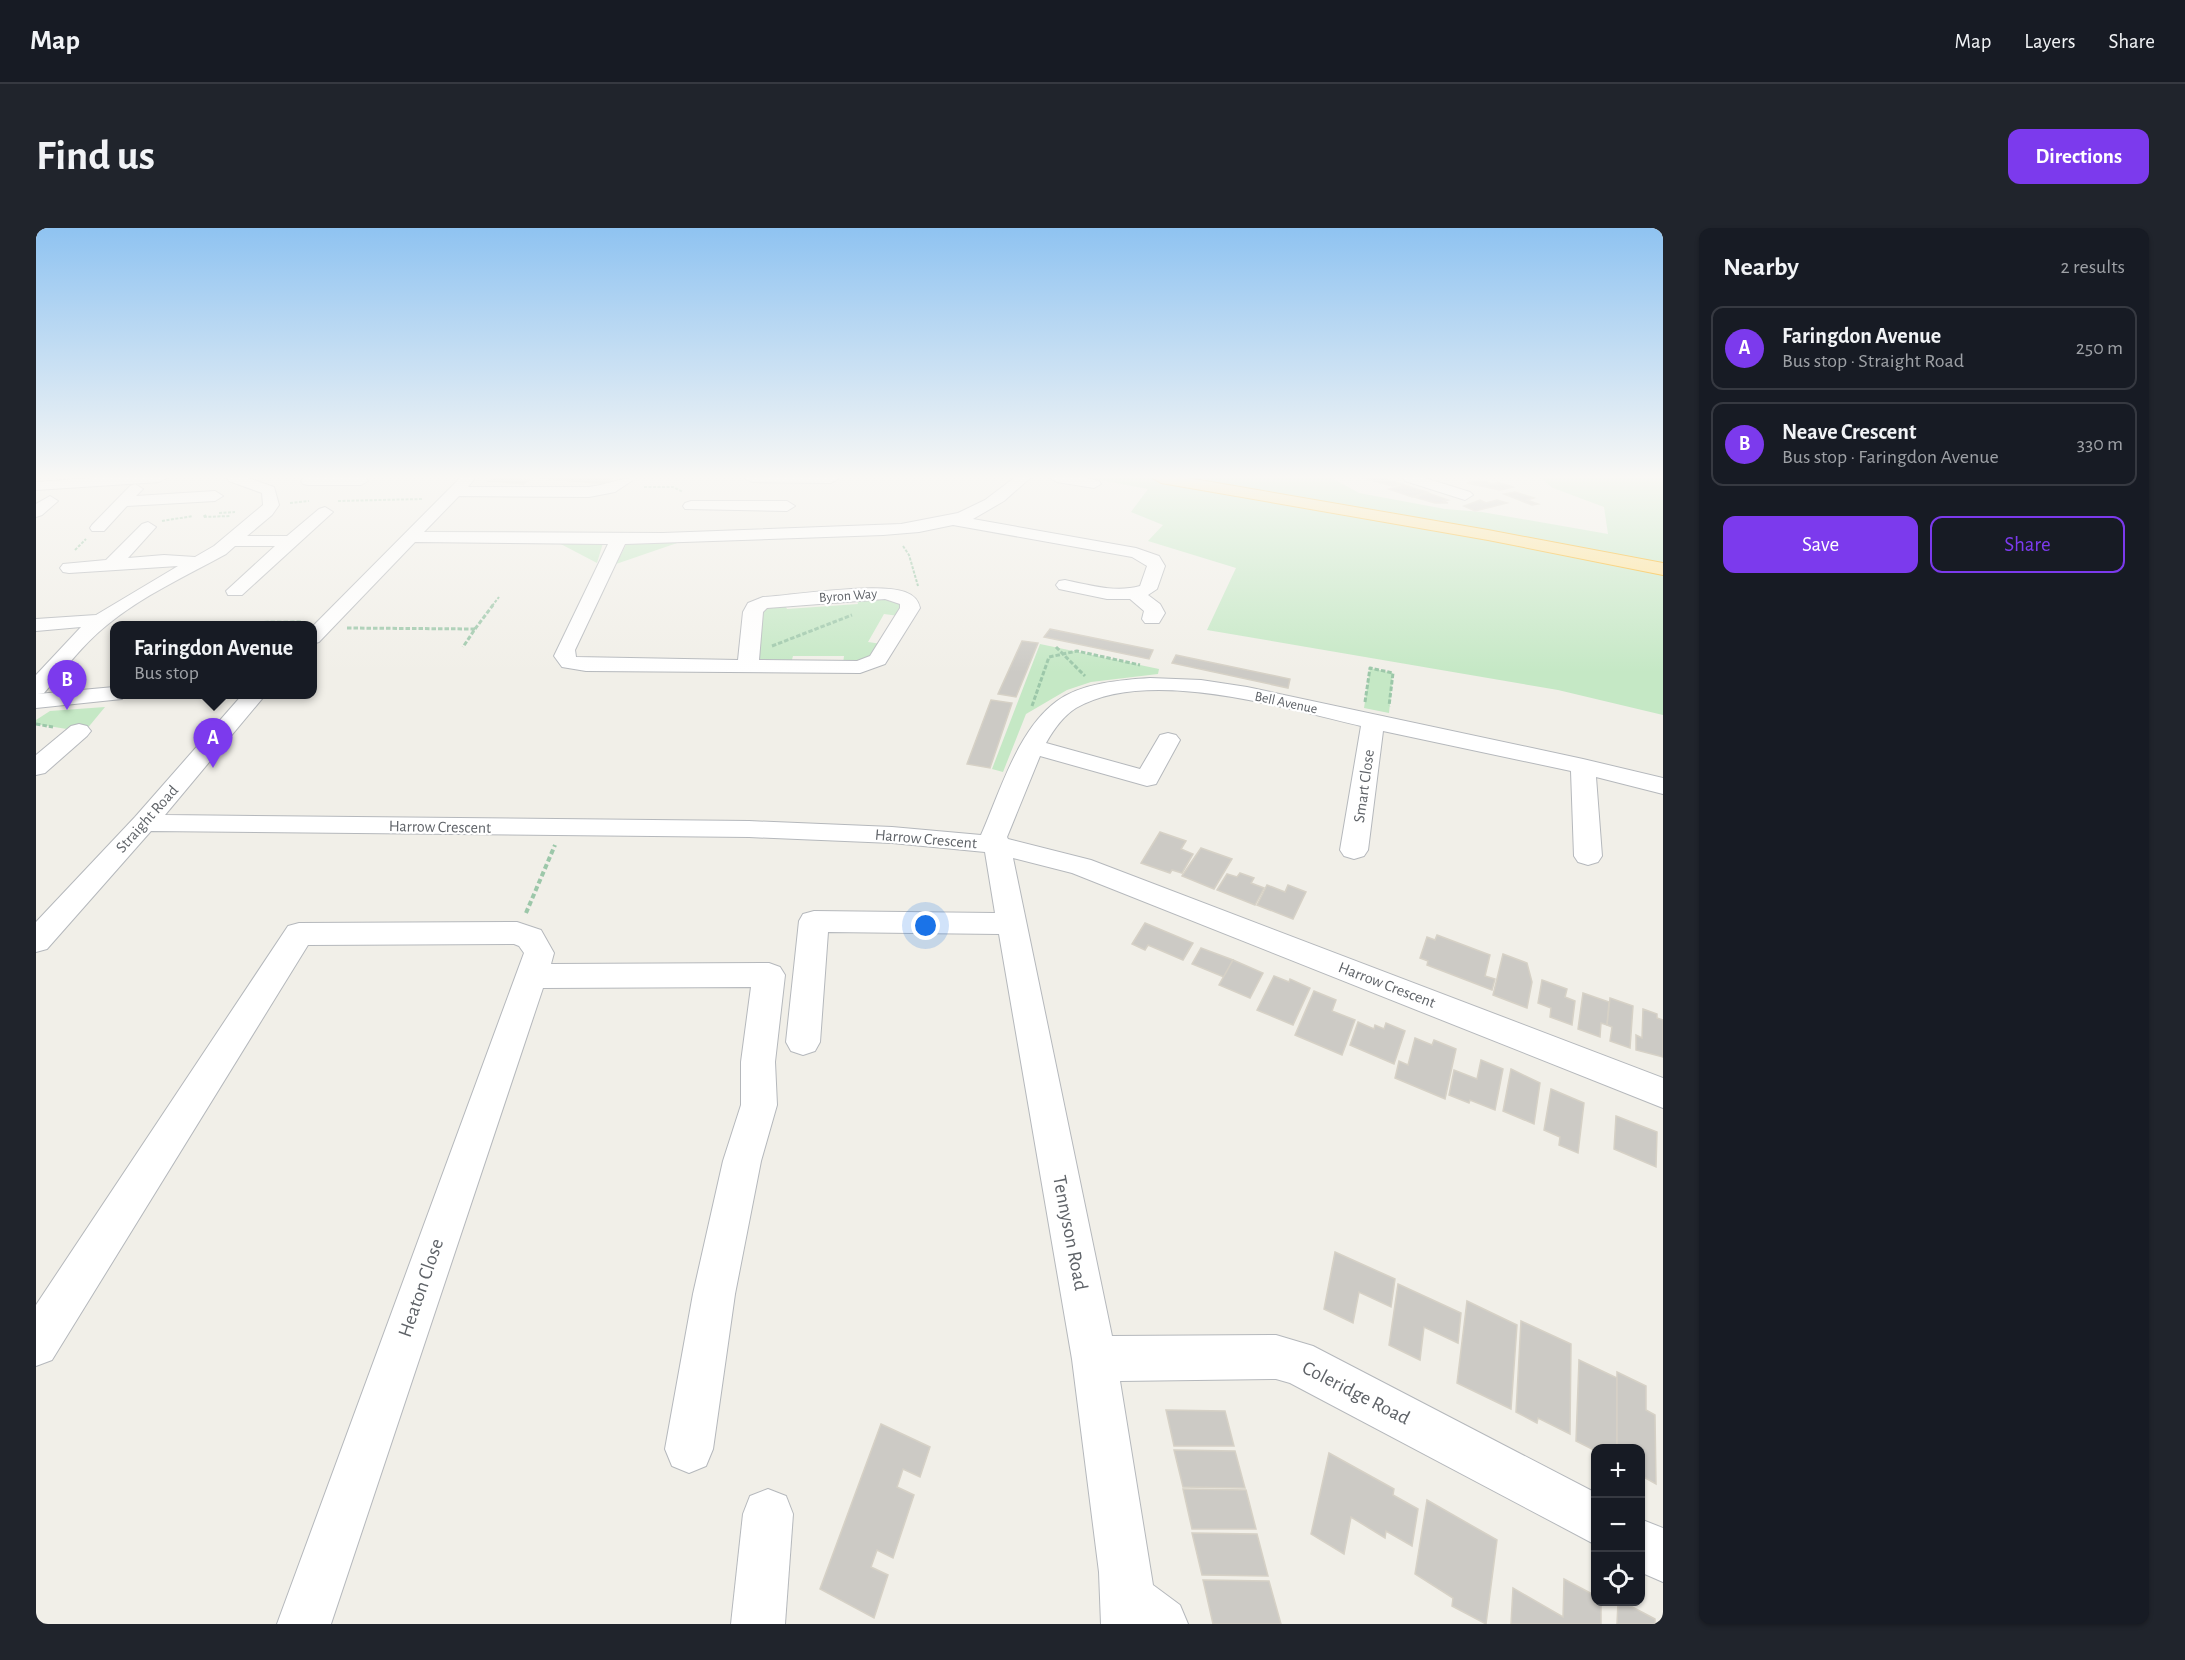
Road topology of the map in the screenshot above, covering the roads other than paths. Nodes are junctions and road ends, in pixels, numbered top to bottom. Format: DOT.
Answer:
graph roads {
  1 [pos="132,543"];
  2 [pos="229,543"];
  3 [pos="289,543"];
  4 [pos="406,543"];
  5 [pos="617,543"];
  6 [pos="1107,543"];
  7 [pos="1528,543"];
  8 [pos="1587,543"];
  9 [pos="1165,546"];
  10 [pos="1144,556"];
  11 [pos="1663,558"];
  12 [pos="199,562"];
  13 [pos="111,565"];
  14 [pos="1663,569"];
  15 [pos="74,573"];
  16 [pos="1065,585"];
  17 [pos="235,591"];
  18 [pos="1136,594"];
  19 [pos="1152,619"];
  20 [pos="113,621"];
  21 [pos="36,625"];
  22 [pos="108,626"];
  23 [pos="321,629"];
  24 [pos="749,661"];
  25 [pos="36,688"];
  26 [pos="110,694"];
  27 [pos="251,699"];
  28 [pos="36,701"];
  29 [pos="1375,722"];
  30 [pos="79,731"];
  31 [pos="1168,740"];
  32 [pos="1032,746"];
  33 [pos="1583,766"];
  34 [pos="36,768"];
  35 [pos="1663,786"];
  36 [pos="144,823"];
  37 [pos="998,845"];
  38 [pos="1354,850"];
  39 [pos="1588,856"];
  40 [pos="1012,924"];
  41 [pos="36,941"];
  42 [pos="529,954"];
  43 [pos="803,1042"];
  44 [pos="1663,1092"];
  45 [pos="36,1344"];
  46 [pos="1094,1359"];
  47 [pos="689,1449"];
  48 [pos="768,1514"];
  49 [pos="1591,1517"];
  50 [pos="1645,1546"];
  51 [pos="1663,1556"];
  52 [pos="1139,1616"];
  53 [pos="304,1624"];
  54 [pos="758,1624"];
  1 -- 13 [label="street"];
  2 -- 12 [label="street"];
  3 -- 17 [label="street"];
  4 -- 23 [label="street"];
  5 -- 24 [label="street, Byron Way"];
  6 -- 10 [label="street"];
  7 -- 14 [label="highway"];
  8 -- 11 [label="highway"];
  9 -- 10 [label="street"];
  10 -- 18 [label="street"];
  12 -- 13 [label="street"];
  12 -- 20 [label="street"];
  13 -- 15 [label="street"];
  16 -- 18 [label="street"];
  18 -- 19 [label="street"];
  21 -- 22 [label="street"];
  22 -- 25 [label="street"];
  24 -- 24 [label="street, Byron Way"];
  26 -- 28 [label="street"];
  27 -- 36 [label="street, Straight Road"];
  29 -- 32 [label="street, Bell Avenue"];
  29 -- 33 [label="street, Bell Avenue"];
  29 -- 38 [label="street, Smart Close"];
  30 -- 34 [label="street"];
  31 -- 32 [label="street"];
  32 -- 37 [label="street, Bell Avenue"];
  33 -- 35 [label="street, Bell Avenue"];
  33 -- 39 [label="street"];
  36 -- 37 [label="street, Harrow Crescent"];
  36 -- 41 [label="street, Straight Road"];
  37 -- 40 [label="street, Tennyson Road"];
  37 -- 44 [label="street, Harrow Crescent"];
  40 -- 43 [label="street"];
  40 -- 46 [label="street, Tennyson Road"];
  42 -- 45 [label="street"];
  42 -- 47 [label="street"];
  42 -- 53 [label="street, Heaton Close"];
  46 -- 49 [label="street, Coleridge Road"];
  46 -- 52 [label="street, Tennyson Road"];
  48 -- 54 [label="street"];
  50 -- 51 [label="street"];
}
